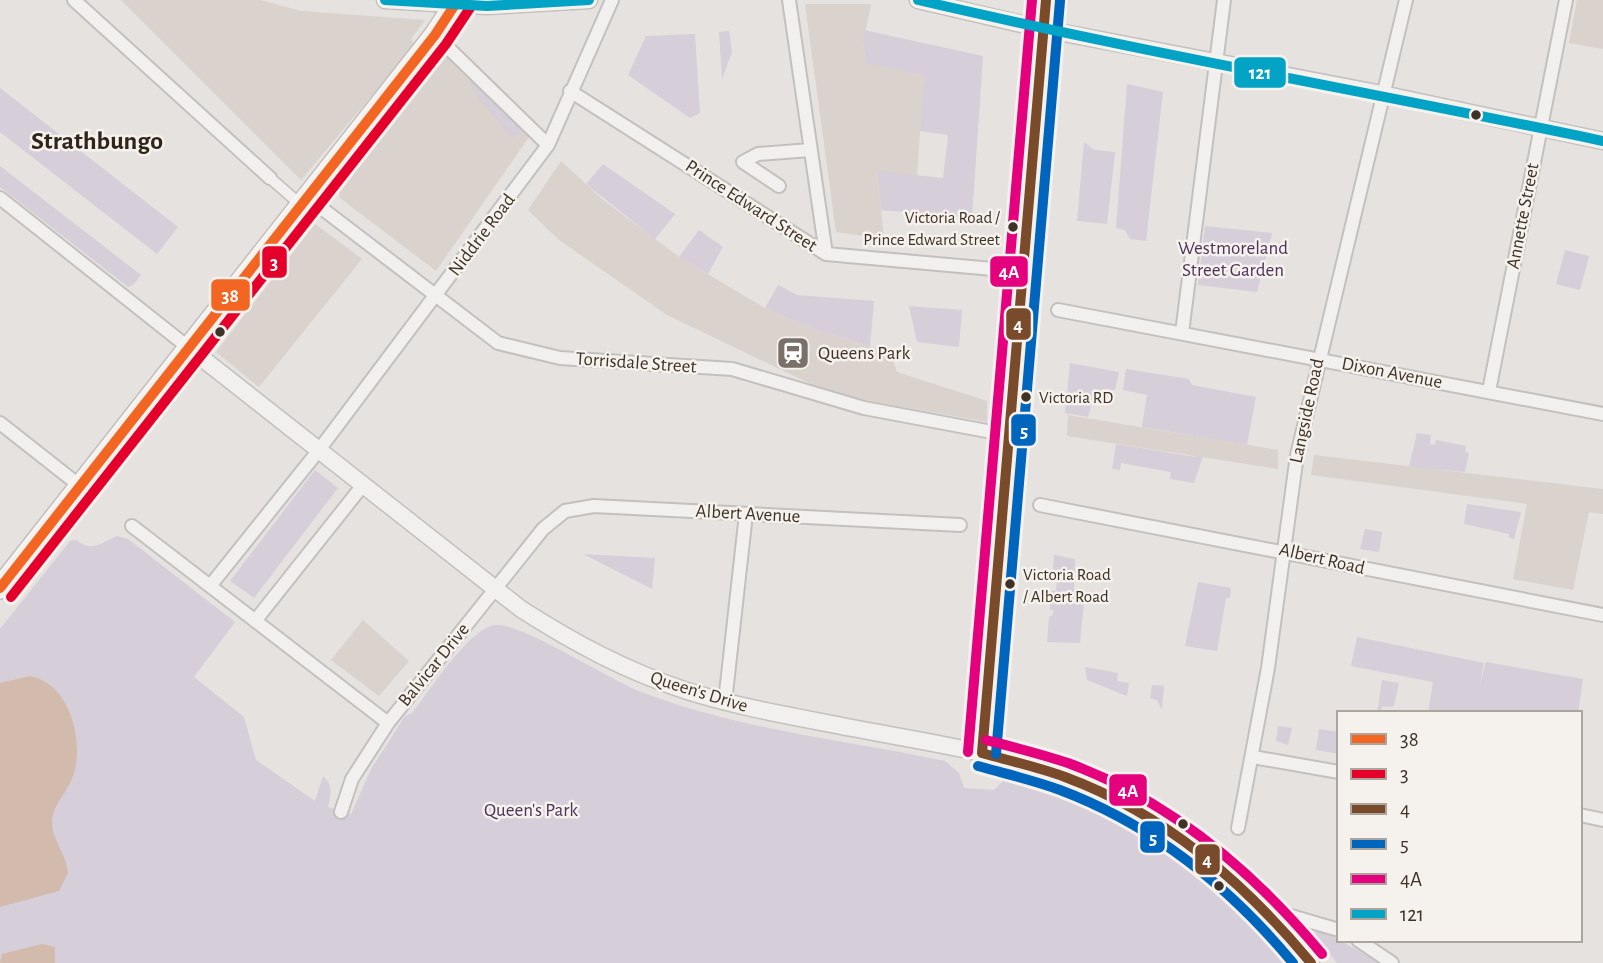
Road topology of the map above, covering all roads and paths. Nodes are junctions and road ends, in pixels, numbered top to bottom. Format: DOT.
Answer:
graph roads {
  1 [pos="74,0"];
  2 [pos="385,0"];
  3 [pos="589,0"];
  4 [pos="612,0"];
  5 [pos="789,0"];
  6 [pos="918,0"];
  7 [pos="1046,0"];
  8 [pos="1224,0"];
  9 [pos="1406,0"];
  10 [pos="1566,0"];
  11 [pos="457,2"];
  12 [pos="1043,29"];
  13 [pos="435,35"];
  14 [pos="1214,64"];
  15 [pos="570,91"];
  16 [pos="1382,94"];
  17 [pos="1540,128"];
  18 [pos="1603,141"];
  19 [pos="548,145"];
  20 [pos="810,150"];
  21 [pos="270,178"];
  22 [pos="779,186"];
  23 [pos="0,198"];
  24 [pos="304,201"];
  25 [pos="826,254"];
  26 [pos="993,269"];
  27 [pos="435,297"];
  28 [pos="1058,310"];
  29 [pos="1182,333"];
  30 [pos="189,348"];
  31 [pos="1318,359"];
  32 [pos="1489,391"];
  33 [pos="1603,414"];
  34 [pos="0,423"];
  35 [pos="1008,432"];
  36 [pos="319,450"];
  37 [pos="363,485"];
  38 [pos="80,486"];
  39 [pos="1040,505"];
  40 [pos="746,514"];
  41 [pos="960,525"];
  42 [pos="132,526"];
  43 [pos="543,529"];
  44 [pos="1282,550"];
  45 [pos="210,586"];
  46 [pos="0,588"];
  47 [pos="495,589"];
  48 [pos="1603,615"];
  49 [pos="255,621"];
  50 [pos="725,702"];
  51 [pos="388,723"];
  52 [pos="982,754"];
  53 [pos="1253,757"];
  54 [pos="1337,772"];
  55 [pos="341,812"];
  56 [pos="1582,816"];
  57 [pos="1603,820"];
  58 [pos="1238,828"];
  59 [pos="1266,909"];
  60 [pos="1337,929"];
  61 [pos="1361,942"];
  62 [pos="1311,963"];
  63 [pos="1392,963"];
  1 -- 21 [label="street"];
  2 -- 11 [label="street"];
  3 -- 11 [label="street"];
  4 -- 15 [label="street, Niddrie Road"];
  5 -- 20 [label="street"];
  6 -- 12 [label="street"];
  7 -- 12 [label="street"];
  8 -- 14 [label="street"];
  9 -- 16 [label="street, Langside Road"];
  10 -- 17 [label="street, Annette Street"];
  11 -- 13 [label="main road"];
  12 -- 14 [label="street"];
  12 -- 35 [label="street"];
  13 -- 19 [label="street"];
  13 -- 24 [label="main road"];
  14 -- 16 [label="street"];
  14 -- 29 [label="street"];
  15 -- 19 [label="street, Niddrie Road"];
  15 -- 25 [label="street, Prince Edward Street"];
  16 -- 17 [label="street"];
  16 -- 31 [label="street, Langside Road"];
  17 -- 18 [label="street"];
  17 -- 32 [label="street, Annette Street"];
  19 -- 27 [label="street, Niddrie Road"];
  20 -- 22 [label="street"];
  20 -- 25 [label="street"];
  21 -- 24 [label="street"];
  23 -- 30 [label="street"];
  24 -- 27 [label="street, Torrisdale Street"];
  24 -- 30 [label="main road"];
  25 -- 26 [label="street, Prince Edward Street"];
  27 -- 35 [label="street, Torrisdale Street"];
  27 -- 36 [label="street, Niddrie Road"];
  28 -- 29 [label="street, Dixon Avenue"];
  29 -- 31 [label="street, Dixon Avenue"];
  30 -- 36 [label="street, Queen's Drive"];
  30 -- 38 [label="main road"];
  31 -- 32 [label="street, Dixon Avenue"];
  31 -- 44 [label="street, Langside Road"];
  32 -- 33 [label="street, Dixon Avenue"];
  34 -- 38 [label="street"];
  35 -- 52 [label="street"];
  36 -- 37 [label="street, Queen's Drive"];
  36 -- 45 [label="street, Niddrie Road"];
  37 -- 47 [label="street, Queen's Drive"];
  37 -- 49 [label="street"];
  38 -- 46 [label="main road"];
  39 -- 44 [label="street, Albert Road"];
  40 -- 41 [label="street, Albert Avenue"];
  40 -- 43 [label="street, Albert Avenue"];
  40 -- 50 [label="street"];
  42 -- 45 [label="street"];
  43 -- 47 [label="street, Balvicar Drive"];
  44 -- 48 [label="street, Albert Road"];
  44 -- 53 [label="street, Langside Road"];
  45 -- 49 [label="street"];
  47 -- 50 [label="street, Queen's Drive"];
  47 -- 51 [label="street, Balvicar Drive"];
  49 -- 51 [label="street"];
  50 -- 52 [label="street, Queen's Drive"];
  51 -- 55 [label="street, Balvicar Drive"];
  52 -- 59 [label="street, Queen's Drive"];
  53 -- 54 [label="street"];
  53 -- 58 [label="street, Langside Road"];
  56 -- 57 [label="street"];
  59 -- 60 [label="street"];
  59 -- 62 [label="street"];
  61 -- 63 [label="street"];
}
